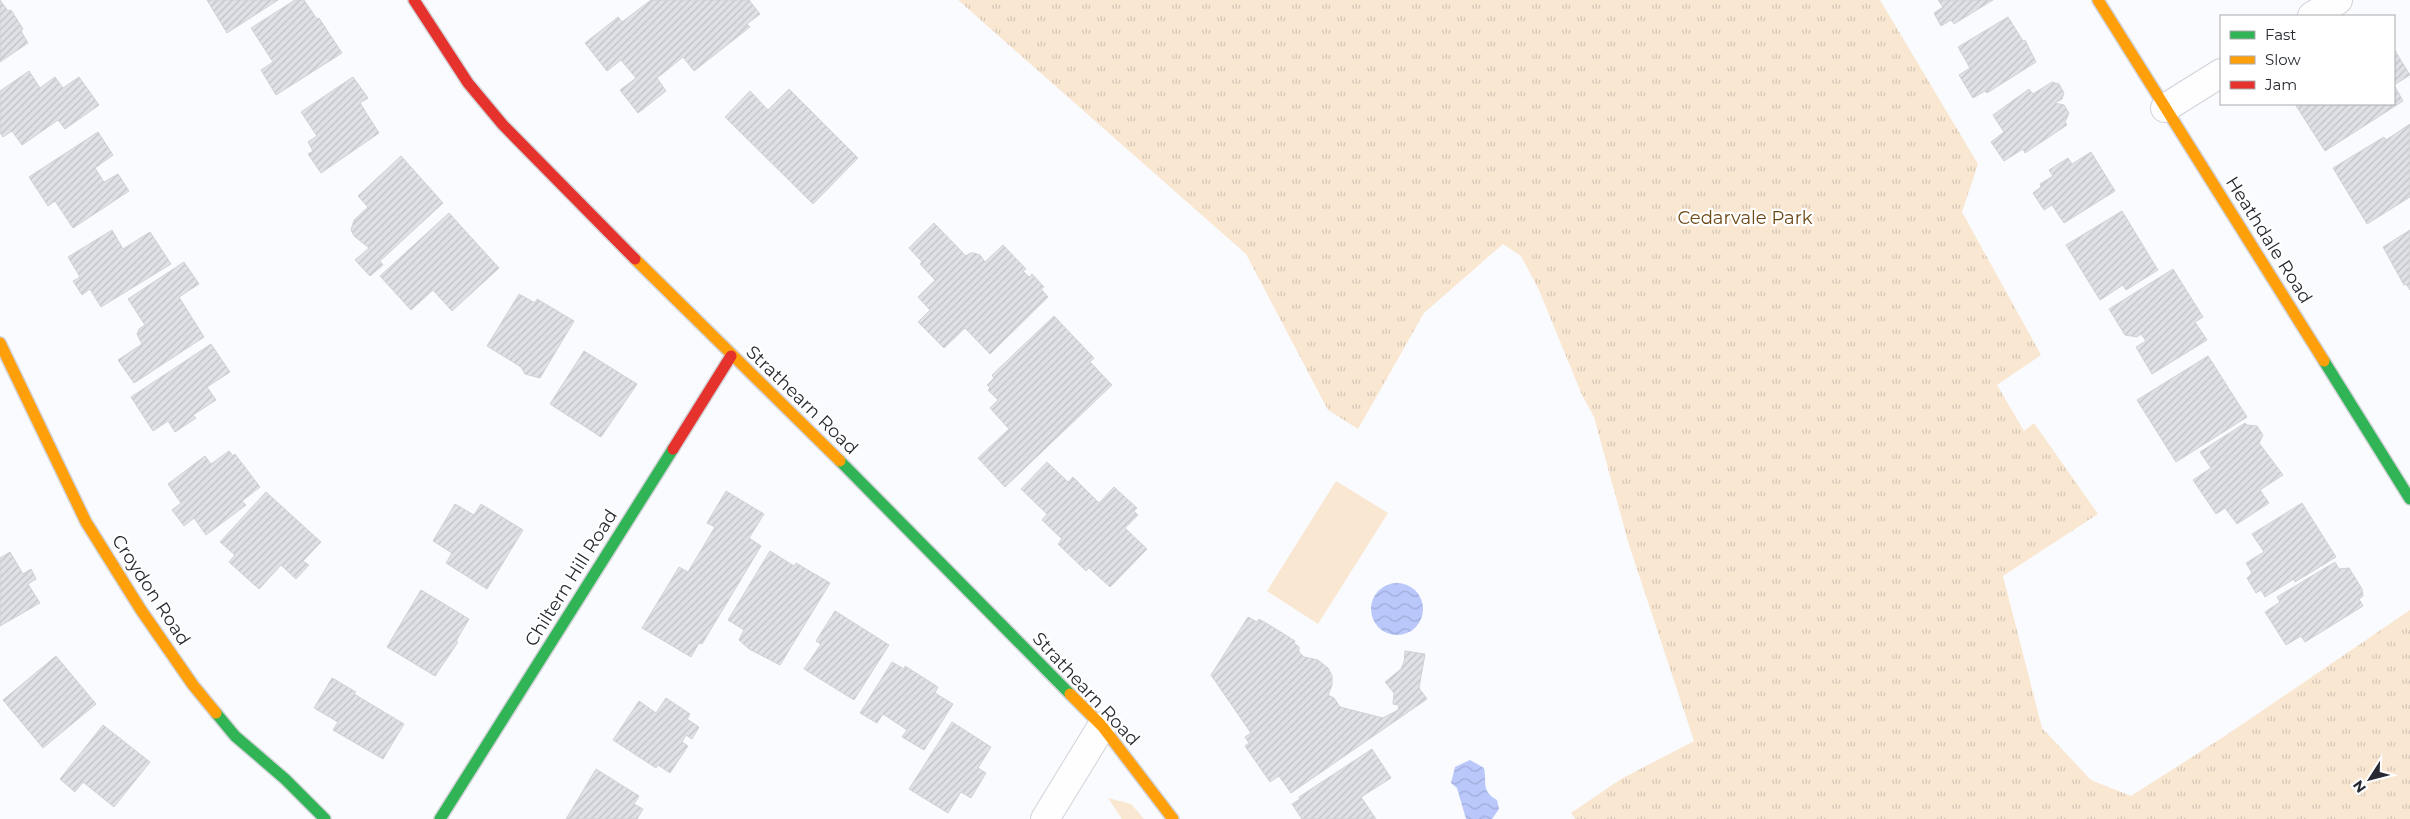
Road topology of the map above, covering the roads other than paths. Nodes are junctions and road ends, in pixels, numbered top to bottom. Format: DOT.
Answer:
graph roads {
  1 [pos="414,0"];
  2 [pos="2098,0"];
  3 [pos="2338,0"];
  4 [pos="2314,15"];
  5 [pos="2220,74"];
  6 [pos="2165,108"];
  7 [pos="0,343"];
  8 [pos="731,356"];
  9 [pos="2410,499"];
  10 [pos="1102,726"];
  11 [pos="325,819"];
  12 [pos="440,819"];
  13 [pos="1045,819"];
  14 [pos="1173,819"];
  1 -- 8 [label="street, Strathearn Road"];
  2 -- 6 [label="street, Heathdale Road"];
  3 -- 4 [label="street"];
  5 -- 6 [label="street"];
  6 -- 9 [label="street, Heathdale Road"];
  7 -- 11 [label="street, Croydon Road"];
  8 -- 10 [label="street, Strathearn Road"];
  8 -- 12 [label="street, Chiltern Hill Road"];
  10 -- 13 [label="street"];
  10 -- 14 [label="street, Strathearn Road"];
}
